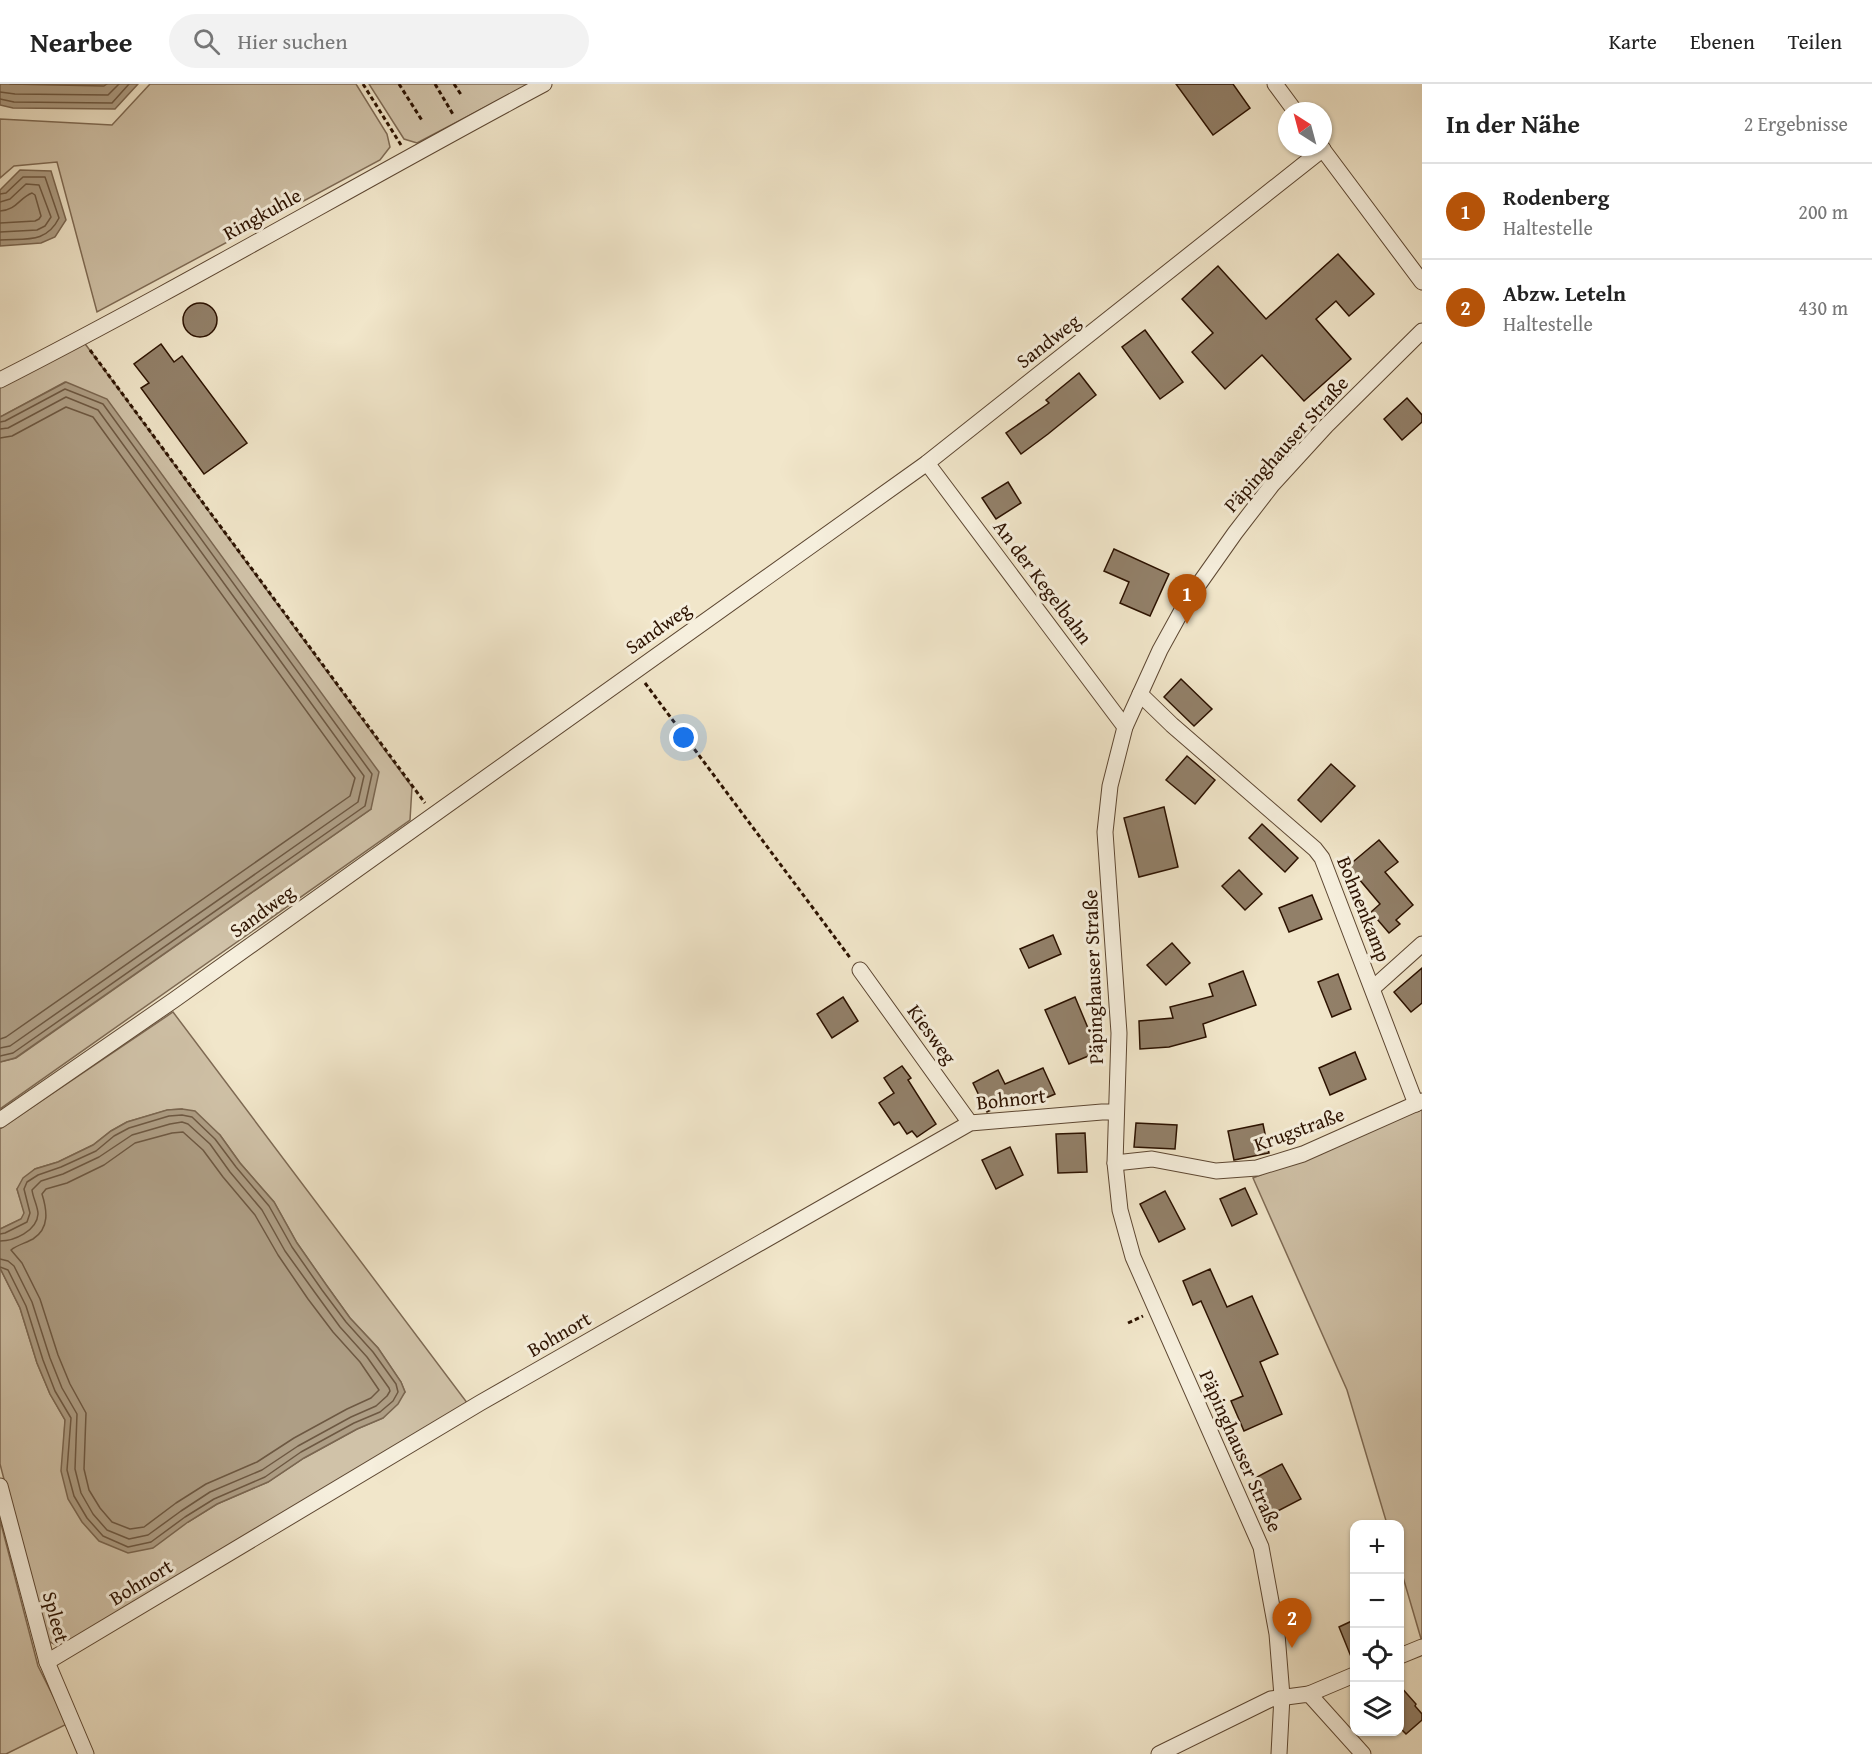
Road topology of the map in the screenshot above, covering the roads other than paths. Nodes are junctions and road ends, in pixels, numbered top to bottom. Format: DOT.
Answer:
graph roads {
  1 [pos="544,84"];
  2 [pos="1275,84"];
  3 [pos="1288,102"];
  4 [pos="1312,156"];
  5 [pos="1328,156"];
  6 [pos="1422,282"];
  7 [pos="1422,331"];
  8 [pos="0,380"];
  9 [pos="927,463"];
  10 [pos="1140,694"];
  11 [pos="1125,727"];
  12 [pos="1422,944"];
  13 [pos="860,970"];
  14 [pos="1373,988"];
  15 [pos="1419,1102"];
  16 [pos="1116,1112"];
  17 [pos="0,1119"];
  18 [pos="970,1123"];
  19 [pos="1115,1162"];
  20 [pos="0,1486"];
  21 [pos="1422,1647"];
  22 [pos="1404,1654"];
  23 [pos="46,1662"];
  24 [pos="1350,1677"];
  25 [pos="1309,1695"];
  26 [pos="1282,1696"];
  27 [pos="86,1754"];
  28 [pos="1159,1754"];
  29 [pos="1279,1754"];
  30 [pos="1363,1754"];
  1 -- 8 [label="street, Ringkuhle"];
  2 -- 3 [label="street"];
  4 -- 9 [label="street, Sandweg"];
  5 -- 6 [label="street, Sandweg"];
  7 -- 10 [label="street, Päpinghauser Straße"];
  9 -- 11 [label="street, An der Kegelbahn"];
  9 -- 17 [label="street, Sandweg"];
  10 -- 11 [label="street, Päpinghauser Straße"];
  10 -- 14 [label="street, Bohnenkamp"];
  11 -- 16 [label="street, Päpinghauser Straße"];
  12 -- 14 [label="street"];
  13 -- 18 [label="street, Kiesweg"];
  14 -- 15 [label="street, Bohnenkamp"];
  15 -- 19 [label="street, Krugstraße"];
  16 -- 18 [label="street, Bohnort"];
  16 -- 19 [label="street, Päpinghauser Straße"];
  18 -- 23 [label="street, Bohnort"];
  19 -- 26 [label="street, Päpinghauser Straße"];
  20 -- 23 [label="street, Spleet"];
  21 -- 22 [label="street"];
  23 -- 27 [label="street, Spleet"];
  24 -- 25 [label="street"];
  25 -- 26 [label="street"];
  25 -- 30 [label="street"];
  26 -- 28 [label="street"];
  26 -- 29 [label="street, Päpinghauser Straße"];
}
